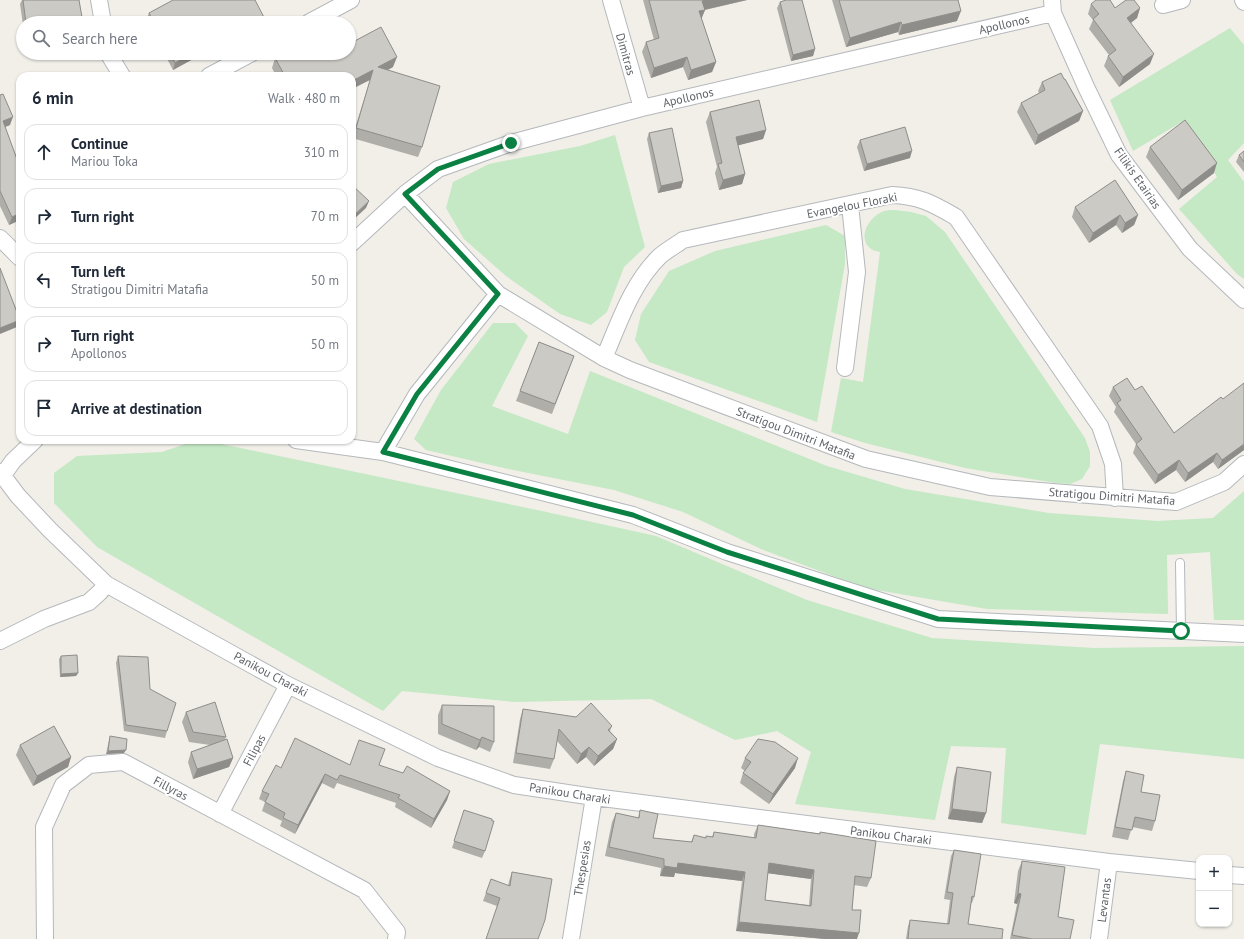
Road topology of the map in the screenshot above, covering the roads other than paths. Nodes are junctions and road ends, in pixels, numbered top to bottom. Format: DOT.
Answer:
graph roads {
  1 [pos="99,0"];
  2 [pos="351,0"];
  3 [pos="611,0"];
  4 [pos="1182,0"];
  5 [pos="1053,6"];
  6 [pos="1163,6"];
  7 [pos="101,16"];
  8 [pos="321,16"];
  9 [pos="112,60"];
  10 [pos="239,60"];
  11 [pos="120,72"];
  12 [pos="216,72"];
  13 [pos="642,108"];
  14 [pos="405,194"];
  15 [pos="850,205"];
  16 [pos="0,238"];
  17 [pos="356,239"];
  18 [pos="16,254"];
  19 [pos="498,294"];
  20 [pos="1244,300"];
  21 [pos="604,358"];
  22 [pos="845,368"];
  23 [pos="31,444"];
  24 [pos="325,444"];
  25 [pos="383,452"];
  26 [pos="1244,464"];
  27 [pos="2,473"];
  28 [pos="1115,498"];
  29 [pos="1180,563"];
  30 [pos="106,584"];
  31 [pos="1181,631"];
  32 [pos="1244,634"];
  33 [pos="0,641"];
  34 [pos="288,685"];
  35 [pos="594,797"];
  36 [pos="220,814"];
  37 [pos="1109,862"];
  38 [pos="1196,871"];
  39 [pos="1232,874"];
  40 [pos="1244,876"];
  41 [pos="45,939"];
  42 [pos="396,939"];
  43 [pos="571,939"];
  44 [pos="1100,939"];
  1 -- 7 [label="street"];
  2 -- 8 [label="street"];
  3 -- 13 [label="street, Dimitras"];
  4 -- 6 [label="street"];
  5 -- 13 [label="street, Apollonos"];
  5 -- 20 [label="street, Filikis Etairias"];
  9 -- 11 [label="street"];
  10 -- 12 [label="street"];
  13 -- 14 [label="street, Apollonos"];
  14 -- 17 [label="street, Apollonos"];
  14 -- 19 [label="street, Stratigou Dimitri Matafia"];
  15 -- 21 [label="street, Evangelou Floraki"];
  15 -- 22 [label="street"];
  15 -- 28 [label="street, Evangelou Floraki"];
  16 -- 18 [label="street"];
  19 -- 21 [label="street, Stratigou Dimitri Matafia"];
  19 -- 25 [label="street"];
  21 -- 28 [label="street, Stratigou Dimitri Matafia"];
  23 -- 27 [label="street"];
  24 -- 25 [label="street"];
  25 -- 31 [label="street"];
  26 -- 28 [label="street, Stratigou Dimitri Matafia"];
  27 -- 30 [label="street, Panikou Charaki"];
  29 -- 31 [label="lane"];
  30 -- 33 [label="street"];
  30 -- 34 [label="street, Panikou Charaki"];
  31 -- 32 [label="street"];
  34 -- 35 [label="street, Panikou Charaki"];
  34 -- 36 [label="street, Filipas"];
  35 -- 37 [label="street, Panikou Charaki"];
  35 -- 43 [label="street, Thespesias"];
  36 -- 41 [label="street, Fillyras"];
  36 -- 42 [label="street, Fillyras"];
  37 -- 38 [label="street, Panikou Charaki"];
  37 -- 44 [label="street, Levantas"];
  39 -- 40 [label="street"];
}
